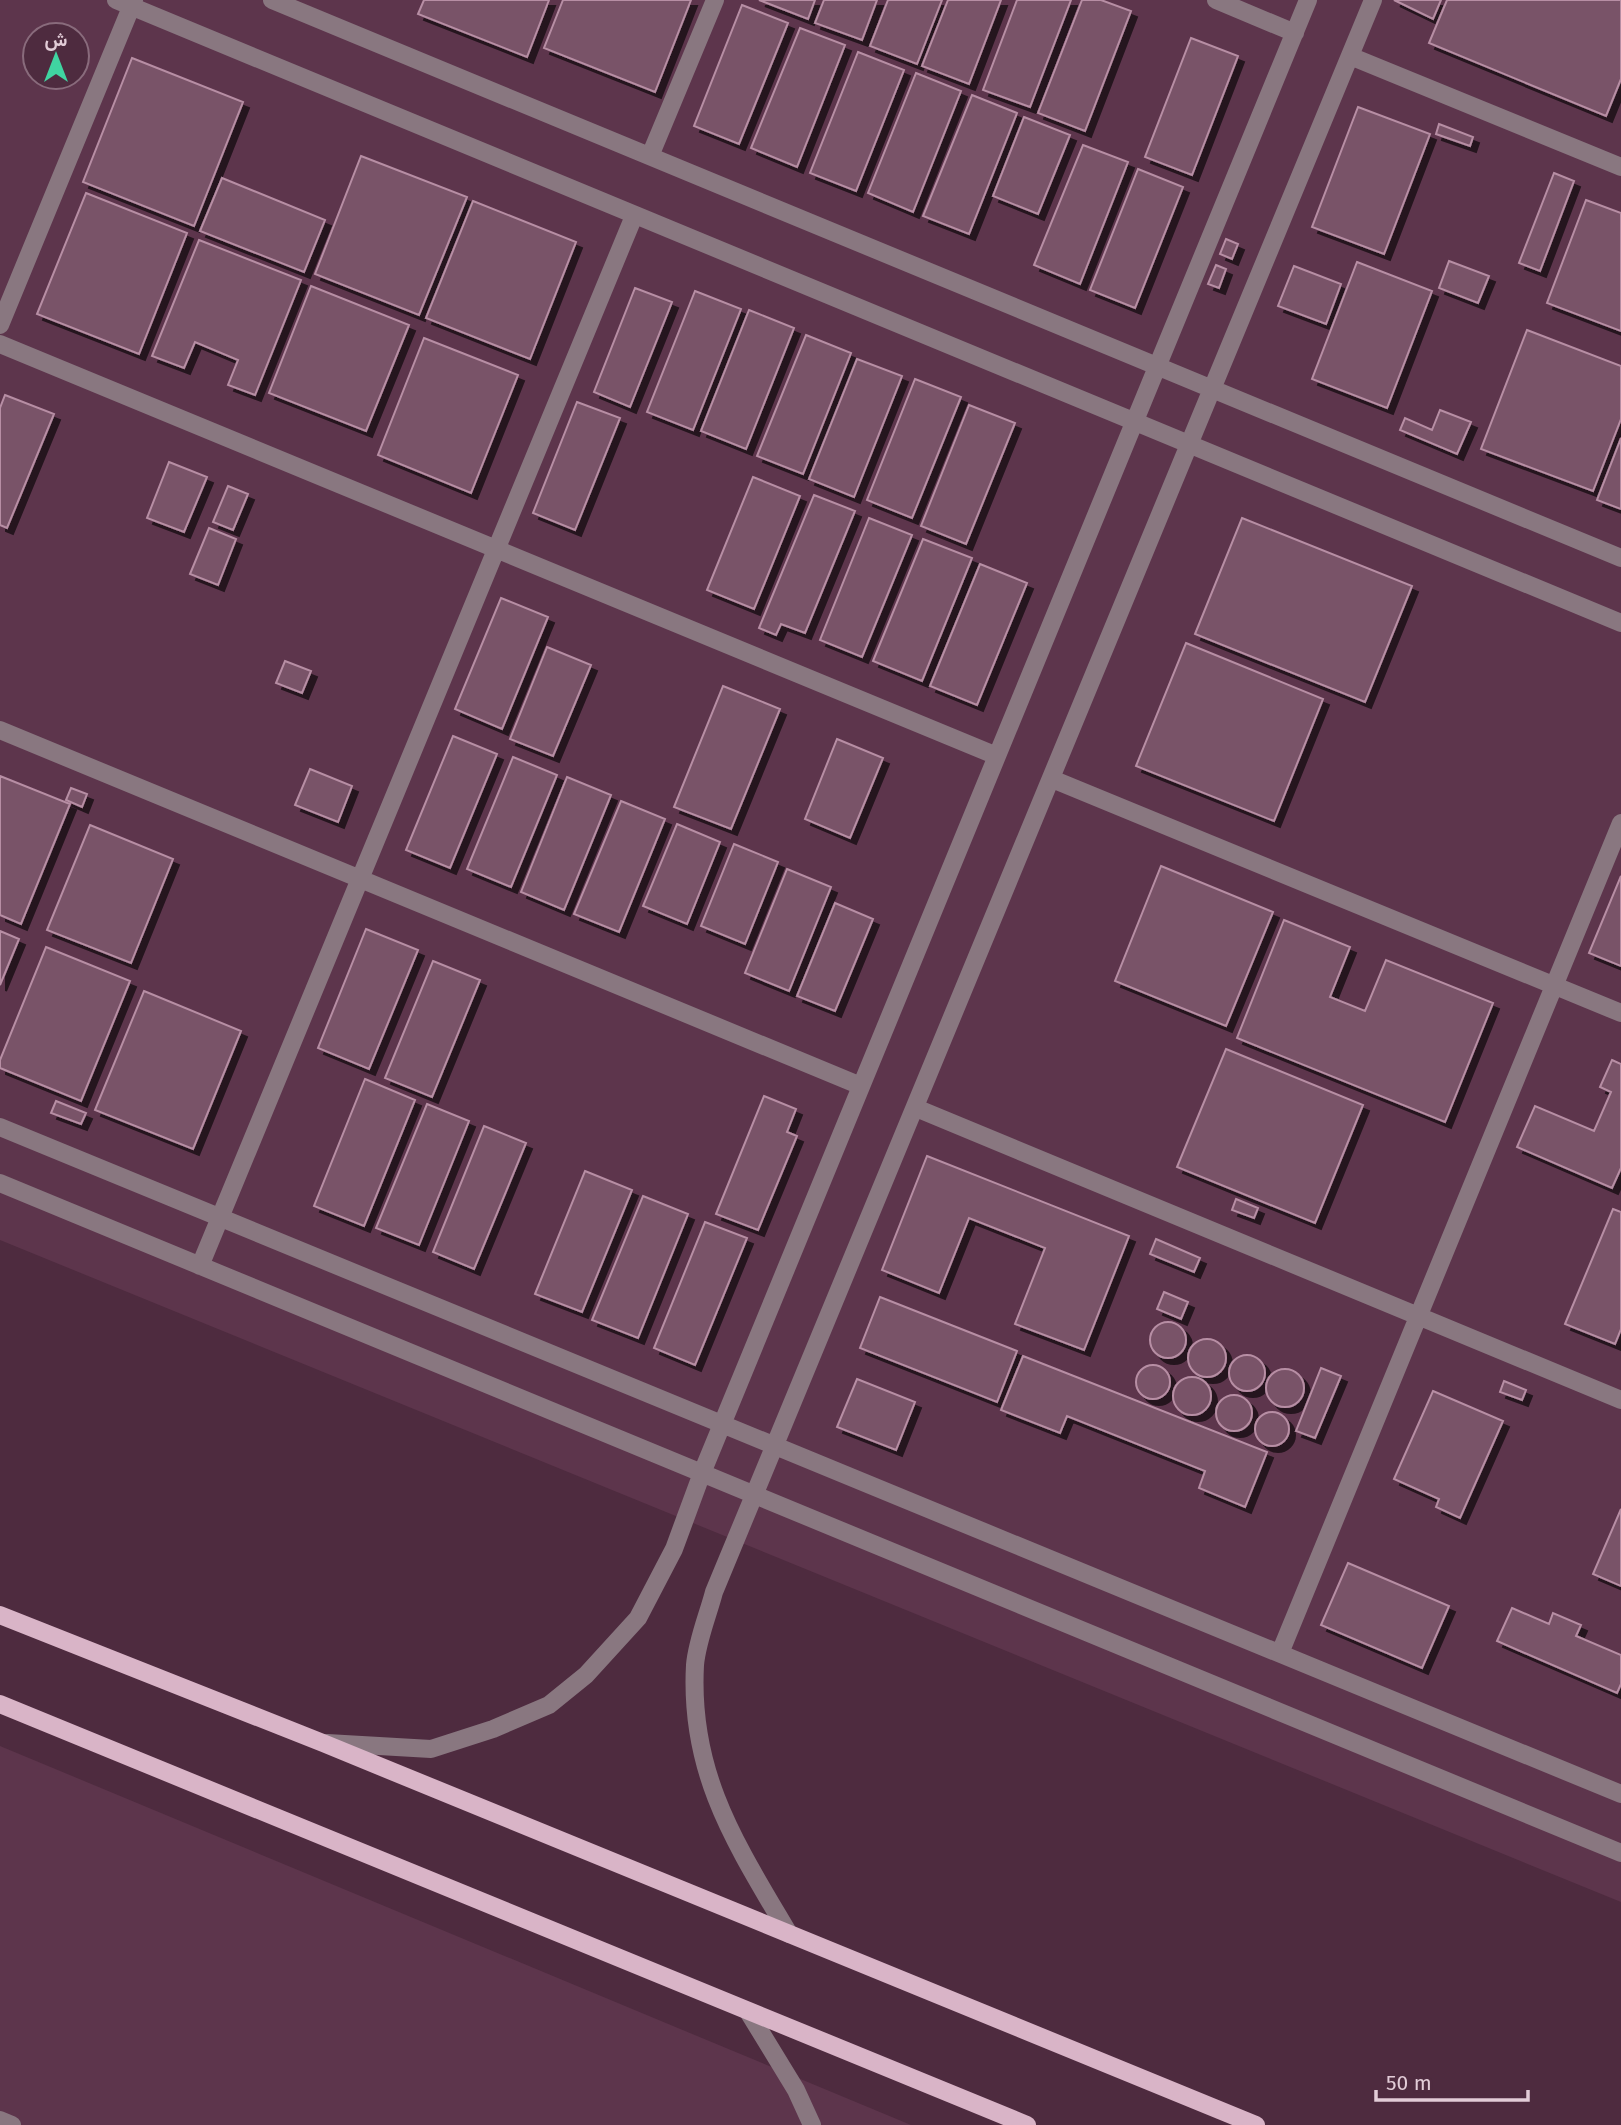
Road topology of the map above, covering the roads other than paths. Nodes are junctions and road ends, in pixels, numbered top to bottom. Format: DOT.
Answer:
graph roads {
  1 [pos="272,0"];
  2 [pos="715,0"];
  3 [pos="1216,0"];
  4 [pos="1308,0"];
  5 [pos="1373,0"];
  6 [pos="127,2"];
  7 [pos="1295,33"];
  8 [pos="1350,55"];
  9 [pos="650,156"];
  10 [pos="1621,167"];
  11 [pos="634,216"];
  12 [pos="0,325"];
  13 [pos="0,344"];
  14 [pos="1157,366"];
  15 [pos="1213,389"];
  16 [pos="1135,421"];
  17 [pos="1190,444"];
  18 [pos="496,549"];
  19 [pos="1621,558"];
  20 [pos="1621,622"];
  21 [pos="0,730"];
  22 [pos="997,756"];
  23 [pos="1052,779"];
  24 [pos="1621,823"];
  25 [pos="360,878"];
  26 [pos="1554,986"];
  27 [pos="1621,1013"];
  28 [pos="862,1086"];
  29 [pos="916,1108"];
  30 [pos="0,1127"];
  31 [pos="0,1183"];
  32 [pos="220,1217"];
  33 [pos="200,1266"];
  34 [pos="1418,1316"];
  35 [pos="1621,1400"];
  36 [pos="722,1424"];
  37 [pos="776,1446"];
  38 [pos="702,1473"];
  39 [pos="756,1495"];
  40 [pos="0,1615"];
  41 [pos="1280,1653"];
  42 [pos="0,1704"];
  43 [pos="323,1743"];
  44 [pos="1621,1794"];
  45 [pos="1621,1853"];
  46 [pos="789,1934"];
  47 [pos="749,2013"];
  48 [pos="0,2120"];
  49 [pos="12,2125"];
  50 [pos="812,2125"];
  51 [pos="1027,2125"];
  52 [pos="1256,2125"];
  1 -- 9 [label="street"];
  2 -- 9 [label="street"];
  3 -- 7 [label="street"];
  4 -- 7 [label="street"];
  5 -- 8 [label="street"];
  6 -- 11 [label="street"];
  6 -- 12 [label="street"];
  7 -- 14 [label="street"];
  8 -- 10 [label="street"];
  8 -- 15 [label="street"];
  9 -- 14 [label="street"];
  11 -- 16 [label="street"];
  11 -- 18 [label="street"];
  13 -- 18 [label="street"];
  14 -- 15 [label="street"];
  14 -- 16 [label="street"];
  15 -- 17 [label="street"];
  15 -- 19 [label="street"];
  16 -- 17 [label="street"];
  16 -- 22 [label="street"];
  17 -- 20 [label="street"];
  17 -- 23 [label="street"];
  18 -- 22 [label="street"];
  18 -- 25 [label="street"];
  21 -- 25 [label="street"];
  22 -- 28 [label="street"];
  23 -- 26 [label="street"];
  23 -- 29 [label="street"];
  24 -- 26 [label="street"];
  25 -- 28 [label="street"];
  25 -- 32 [label="street"];
  26 -- 27 [label="street"];
  26 -- 34 [label="street"];
  28 -- 36 [label="street"];
  29 -- 34 [label="street"];
  29 -- 37 [label="street"];
  30 -- 32 [label="street"];
  31 -- 33 [label="street"];
  32 -- 33 [label="street"];
  32 -- 36 [label="street"];
  33 -- 38 [label="street"];
  34 -- 35 [label="street"];
  34 -- 41 [label="street"];
  36 -- 37 [label="street"];
  36 -- 38 [label="street"];
  37 -- 39 [label="street"];
  37 -- 41 [label="street"];
  38 -- 39 [label="street"];
  38 -- 43 [label="street"];
  39 -- 45 [label="street"];
  39 -- 46 [label="street"];
  40 -- 43 [label="main road"];
  41 -- 44 [label="street"];
  42 -- 47 [label="main road"];
  43 -- 46 [label="main road"];
  46 -- 52 [label="main road"];
  47 -- 50 [label="street"];
  47 -- 51 [label="main road"];
  48 -- 49 [label="street"];
}
